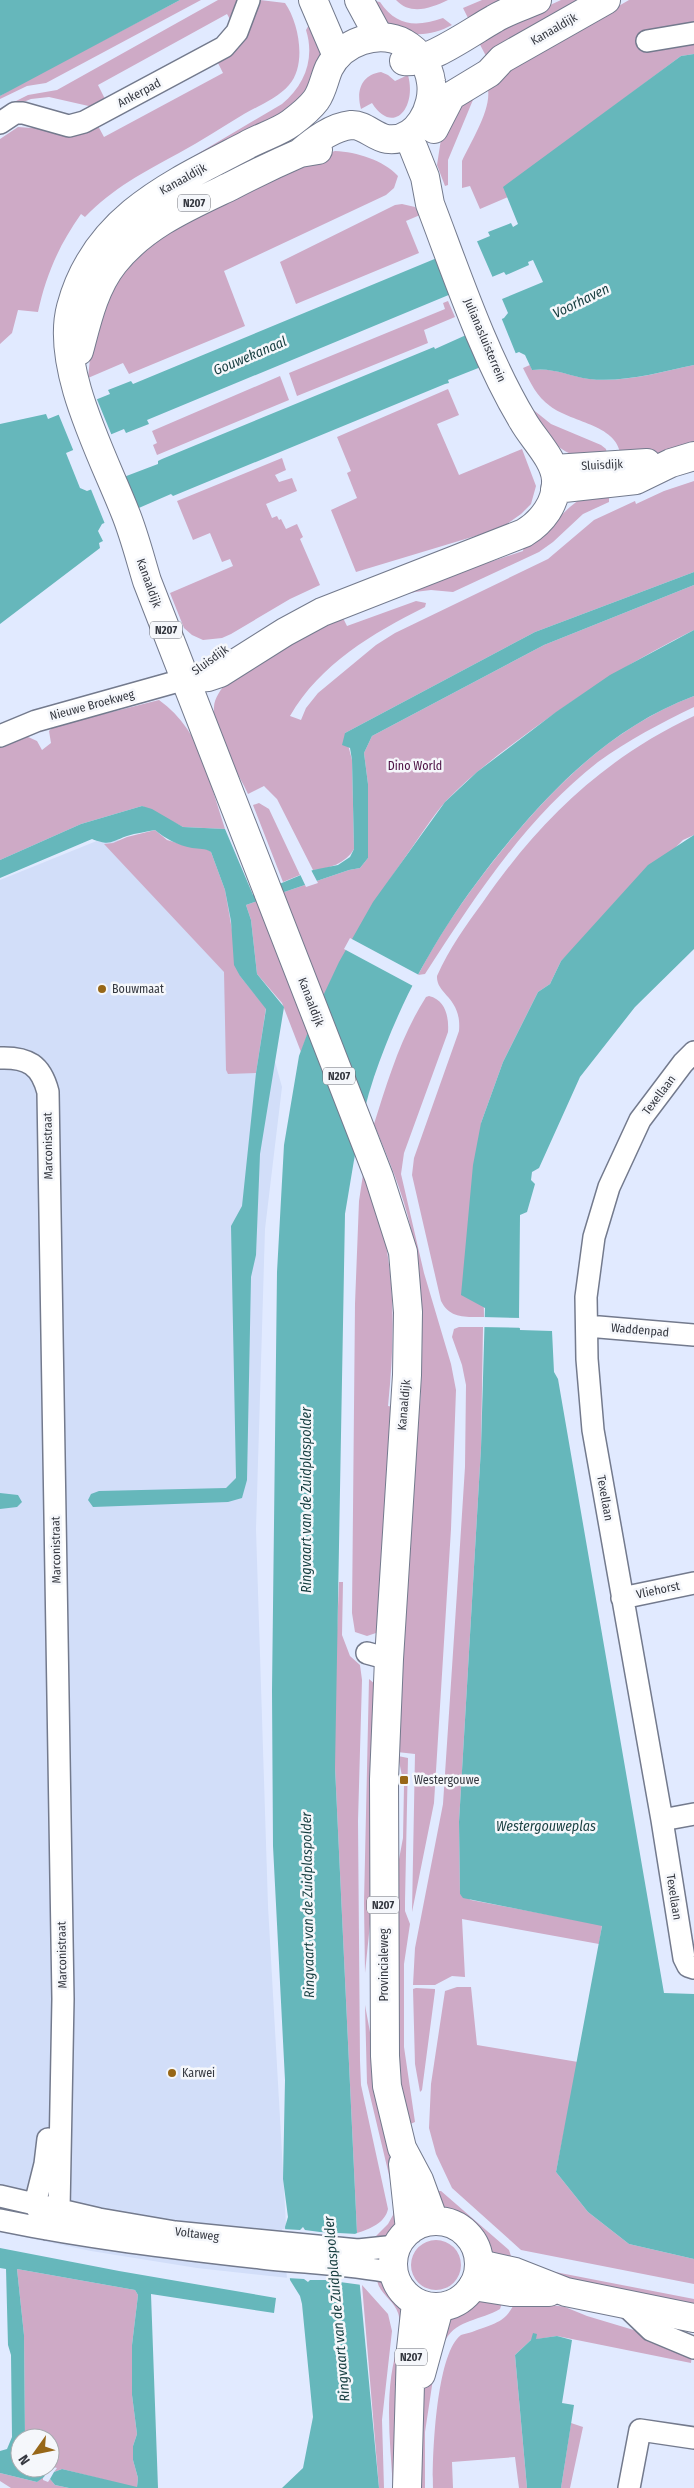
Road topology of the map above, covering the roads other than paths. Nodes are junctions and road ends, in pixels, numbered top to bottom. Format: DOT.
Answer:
graph roads {
  1 [pos="249,0"];
  2 [pos="313,0"];
  3 [pos="325,0"];
  4 [pos="359,0"];
  5 [pos="537,0"];
  6 [pos="606,0"];
  7 [pos="694,33"];
  8 [pos="379,36"];
  9 [pos="647,41"];
  10 [pos="418,53"];
  11 [pos="346,55"];
  12 [pos="440,95"];
  13 [pos="339,112"];
  14 [pos="0,123"];
  15 [pos="410,143"];
  16 [pos="76,384"];
  17 [pos="683,459"];
  18 [pos="554,479"];
  19 [pos="186,679"];
  20 [pos="0,736"];
  21 [pos="694,1052"];
  22 [pos="0,1058"];
  23 [pos="586,1326"];
  24 [pos="694,1335"];
  25 [pos="694,1583"];
  26 [pos="622,1598"];
  27 [pos="378,1656"];
  28 [pos="694,1814"];
  29 [pos="662,1820"];
  30 [pos="691,1967"];
  31 [pos="60,2075"];
  32 [pos="0,2196"];
  33 [pos="35,2204"];
  34 [pos="59,2210"];
  35 [pos="0,2220"];
  36 [pos="47,2229"];
  37 [pos="413,2232"];
  38 [pos="274,2252"];
  39 [pos="359,2258"];
  40 [pos="394,2273"];
  41 [pos="476,2275"];
  42 [pos="428,2305"];
  43 [pos="626,2306"];
  44 [pos="692,2320"];
  45 [pos="694,2348"];
  46 [pos="694,2438"];
  47 [pos="407,2488"];
  48 [pos="629,2488"];
  1 -- 14 [label="street, Ankerpad"];
  2 -- 11 [label="main road"];
  3 -- 11 [label="main road"];
  4 -- 8 [label="main road"];
  5 -- 10 [label="main road"];
  6 -- 12 [label="main road, Kanaaldijk"];
  7 -- 9 [label="street"];
  8 -- 10 [label="main road"];
  8 -- 11 [label="main road"];
  10 -- 11 [label="main road"];
  10 -- 12 [label="main road"];
  11 -- 13 [label="main road, N207"];
  12 -- 15 [label="main road"];
  13 -- 15 [label="main road"];
  13 -- 16 [label="main road, Kanaaldijk / N207"];
  13 -- 16 [label="main road, Kanaaldijk / N207"];
  15 -- 18 [label="main road, Julianasluisterrein"];
  16 -- 19 [label="main road, Kanaaldijk / N207"];
  17 -- 18 [label="main road, Sluisdijk"];
  18 -- 19 [label="main road, Sluisdijk"];
  19 -- 20 [label="street, Nieuwe Broekweg"];
  19 -- 27 [label="main road, Kanaaldijk / N207"];
  21 -- 23 [label="street, Texellaan"];
  22 -- 31 [label="street, Marconistraat"];
  23 -- 24 [label="street, Waddenpad"];
  23 -- 26 [label="street, Texellaan"];
  25 -- 26 [label="street, Vliehorst"];
  26 -- 29 [label="street, Texellaan"];
  27 -- 37 [label="main road, Provincialeweg / N207"];
  28 -- 29 [label="street"];
  29 -- 30 [label="street, Texellaan"];
  31 -- 33 [label="street, Marconistraat"];
  31 -- 34 [label="street, Marconistraat"];
  32 -- 33 [label="street, Voltaweg"];
  33 -- 34 [label="street, Voltaweg"];
  33 -- 36 [label="street"];
  34 -- 36 [label="street"];
  34 -- 38 [label="street, Voltaweg"];
  35 -- 36 [label="street, Voltaweg"];
  36 -- 38 [label="street, Voltaweg"];
  37 -- 39 [label="street, Voltaweg"];
  37 -- 40 [label="main road, N207"];
  37 -- 41 [label="main road"];
  38 -- 39 [label="street, Voltaweg"];
  39 -- 40 [label="street, Voltaweg"];
  40 -- 42 [label="main road"];
  41 -- 42 [label="main road"];
  41 -- 43 [label="main road"];
  42 -- 47 [label="main road, N207"];
  43 -- 44 [label="main road"];
  43 -- 45 [label="street"];
  46 -- 48 [label="street"];
}
